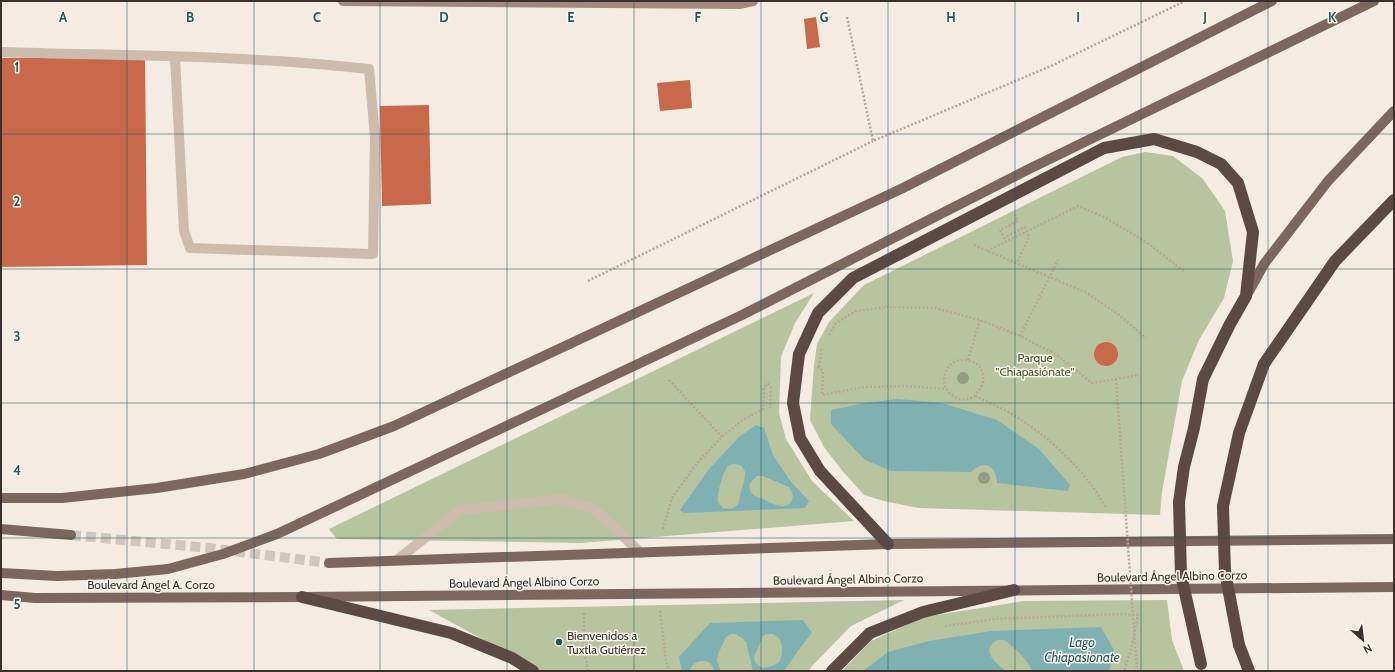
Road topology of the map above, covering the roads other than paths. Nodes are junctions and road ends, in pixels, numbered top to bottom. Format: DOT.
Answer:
graph roads {
  1 [pos="344,1"];
  2 [pos="753,1"];
  3 [pos="1272,1"];
  4 [pos="1374,1"];
  5 [pos="1,52"];
  6 [pos="175,57"];
  7 [pos="1394,111"];
  8 [pos="1394,200"];
  9 [pos="1246,296"];
  10 [pos="1,498"];
  11 [pos="1,529"];
  12 [pos="70,535"];
  13 [pos="1394,539"];
  14 [pos="888,544"];
  15 [pos="641,553"];
  16 [pos="397,560"];
  17 [pos="328,562"];
  18 [pos="1,573"];
  19 [pos="1394,587"];
  20 [pos="1014,590"];
  21 [pos="1,595"];
  22 [pos="302,597"];
  23 [pos="1202,668"];
  24 [pos="533,671"];
  25 [pos="832,671"];
  26 [pos="1249,671"];
  1 -- 2 [label="street"];
  3 -- 10 [label="main road"];
  4 -- 18 [label="main road, bridge"];
  5 -- 6 [label="lane"];
  6 -- 6 [label="lane"];
  7 -- 9 [label="main road"];
  8 -- 26 [label="highway, bridge"];
  9 -- 14 [label="highway"];
  9 -- 23 [label="highway, bridge"];
  11 -- 12 [label="main road"];
  13 -- 14 [label="main road, Boulevard Ángel Albino Corzo"];
  14 -- 15 [label="main road, Boulevard Ángel Albino Corzo"];
  15 -- 16 [label="main road, Boulevard Ángel Albino Corzo"];
  15 -- 16 [label="lane"];
  16 -- 17 [label="main road, Boulevard Ángel Albino Corzo"];
  19 -- 20 [label="main road, Boulevard Ángel Albino Corzo"];
  20 -- 22 [label="main road, Boulevard Ángel Albino Corzo"];
  20 -- 25 [label="highway"];
  21 -- 22 [label="main road, Boulevard Ángel A. Corzo"];
  22 -- 24 [label="highway"];
}
